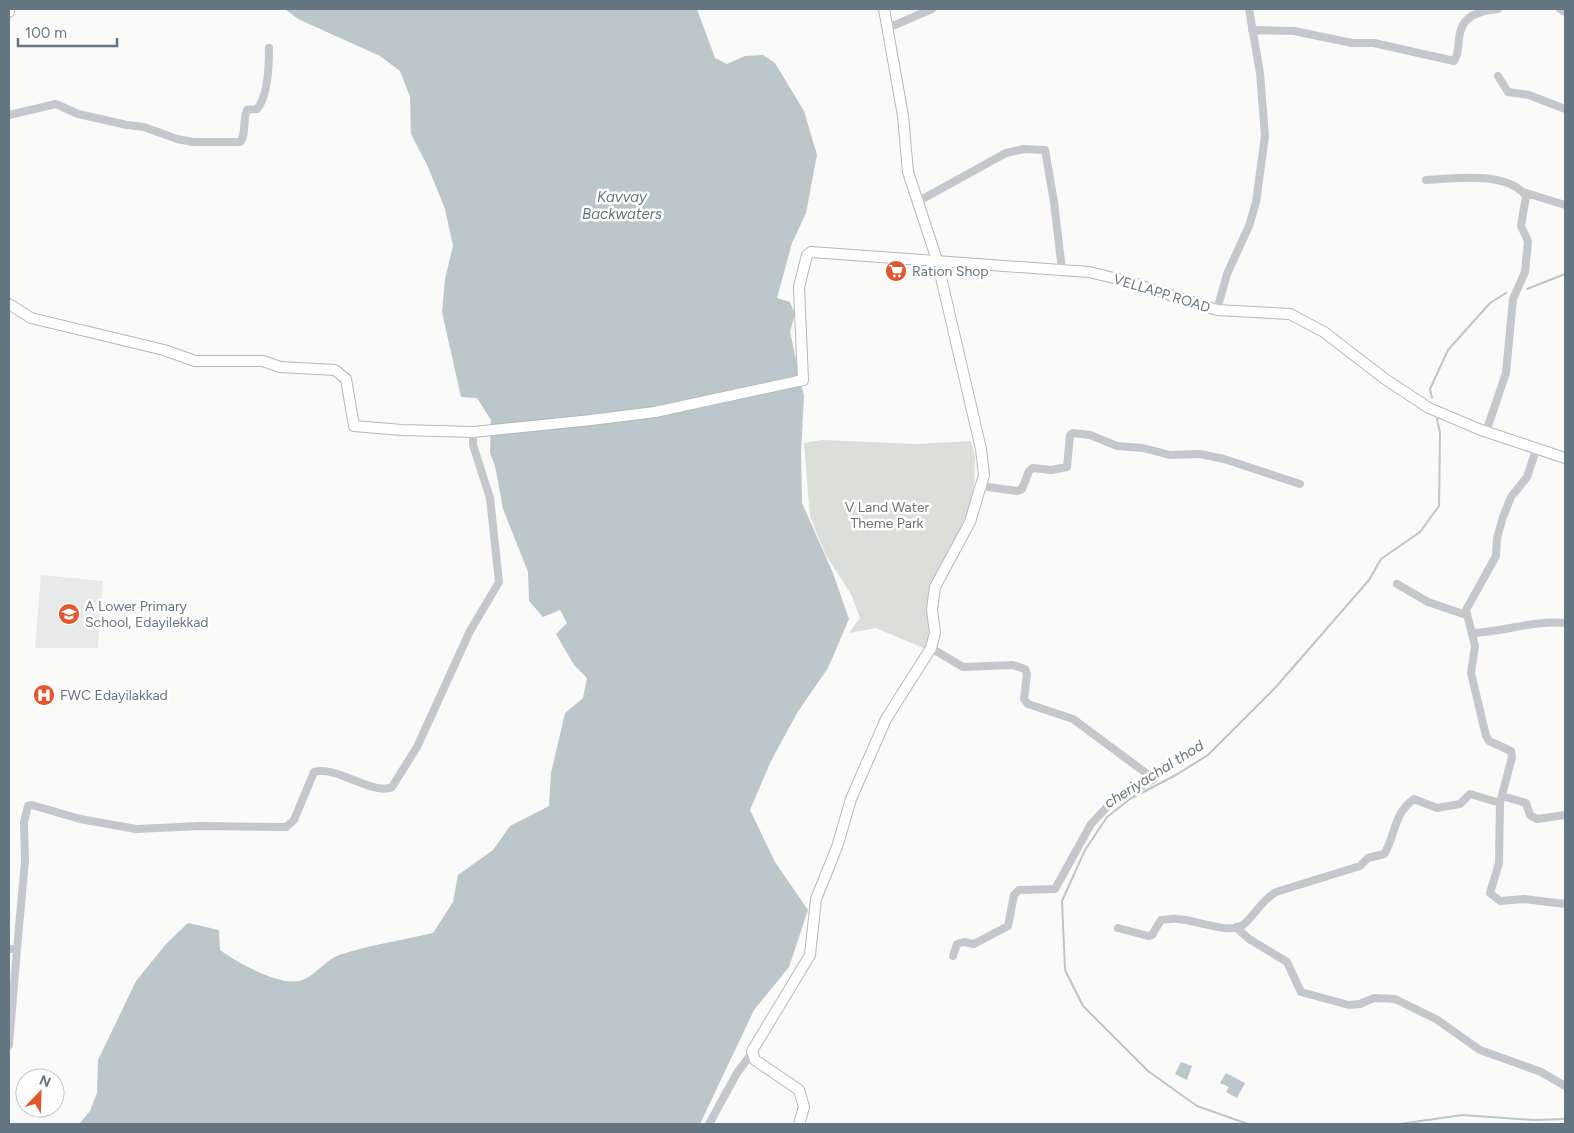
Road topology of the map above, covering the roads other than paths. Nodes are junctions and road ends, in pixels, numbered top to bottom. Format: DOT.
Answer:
graph roads {
  1 [pos="884,9"];
  2 [pos="932,9"];
  3 [pos="1249,9"];
  4 [pos="1498,9"];
  5 [pos="1560,9"];
  6 [pos="1565,12"];
  7 [pos="888,28"];
  8 [pos="1252,30"];
  9 [pos="269,48"];
  10 [pos="1498,76"];
  11 [pos="1565,109"];
  12 [pos="9,115"];
  13 [pos="1426,180"];
  14 [pos="1523,192"];
  15 [pos="917,202"];
  16 [pos="1565,205"];
  17 [pos="936,260"];
  18 [pos="1062,270"];
  19 [pos="9,304"];
  20 [pos="1216,310"];
  21 [pos="473,432"];
  22 [pos="1486,432"];
  23 [pos="1536,450"];
  24 [pos="1565,458"];
  25 [pos="1300,484"];
  26 [pos="981,486"];
  27 [pos="1397,584"];
  28 [pos="1466,615"];
  29 [pos="1565,623"];
  30 [pos="1472,633"];
  31 [pos="931,648"];
  32 [pos="1501,800"];
  33 [pos="1565,815"];
  34 [pos="1565,904"];
  35 [pos="1236,927"];
  36 [pos="1118,928"];
  37 [pos="13,949"];
  38 [pos="953,956"];
  39 [pos="9,1046"];
  40 [pos="752,1054"];
  41 [pos="1565,1086"];
  42 [pos="709,1124"];
  43 [pos="798,1124"];
  1 -- 7 [label="main road"];
  2 -- 7 [label="street"];
  3 -- 8 [label="street"];
  4 -- 8 [label="street"];
  5 -- 6 [label="street"];
  7 -- 15 [label="main road"];
  8 -- 20 [label="street"];
  9 -- 12 [label="street"];
  10 -- 11 [label="street"];
  13 -- 14 [label="street"];
  14 -- 16 [label="street"];
  14 -- 22 [label="street"];
  15 -- 17 [label="main road"];
  15 -- 18 [label="street"];
  17 -- 18 [label="main road, VELLAPP ROAD"];
  17 -- 21 [label="main road, VELLAPP ROAD"];
  17 -- 26 [label="main road"];
  18 -- 20 [label="main road, VELLAPP ROAD"];
  19 -- 21 [label="main road"];
  20 -- 22 [label="main road, VELLAPP ROAD"];
  21 -- 37 [label="street"];
  22 -- 23 [label="main road, VELLAPP ROAD"];
  23 -- 24 [label="main road, VELLAPP ROAD"];
  23 -- 28 [label="street"];
  25 -- 26 [label="street"];
  26 -- 31 [label="main road"];
  27 -- 28 [label="street"];
  28 -- 30 [label="street"];
  29 -- 30 [label="street"];
  30 -- 32 [label="street"];
  31 -- 38 [label="street"];
  31 -- 40 [label="main road"];
  32 -- 33 [label="street"];
  32 -- 34 [label="street"];
  32 -- 35 [label="street"];
  35 -- 36 [label="street"];
  35 -- 41 [label="street"];
  37 -- 39 [label="street"];
  40 -- 42 [label="street"];
  40 -- 43 [label="main road"];
}
